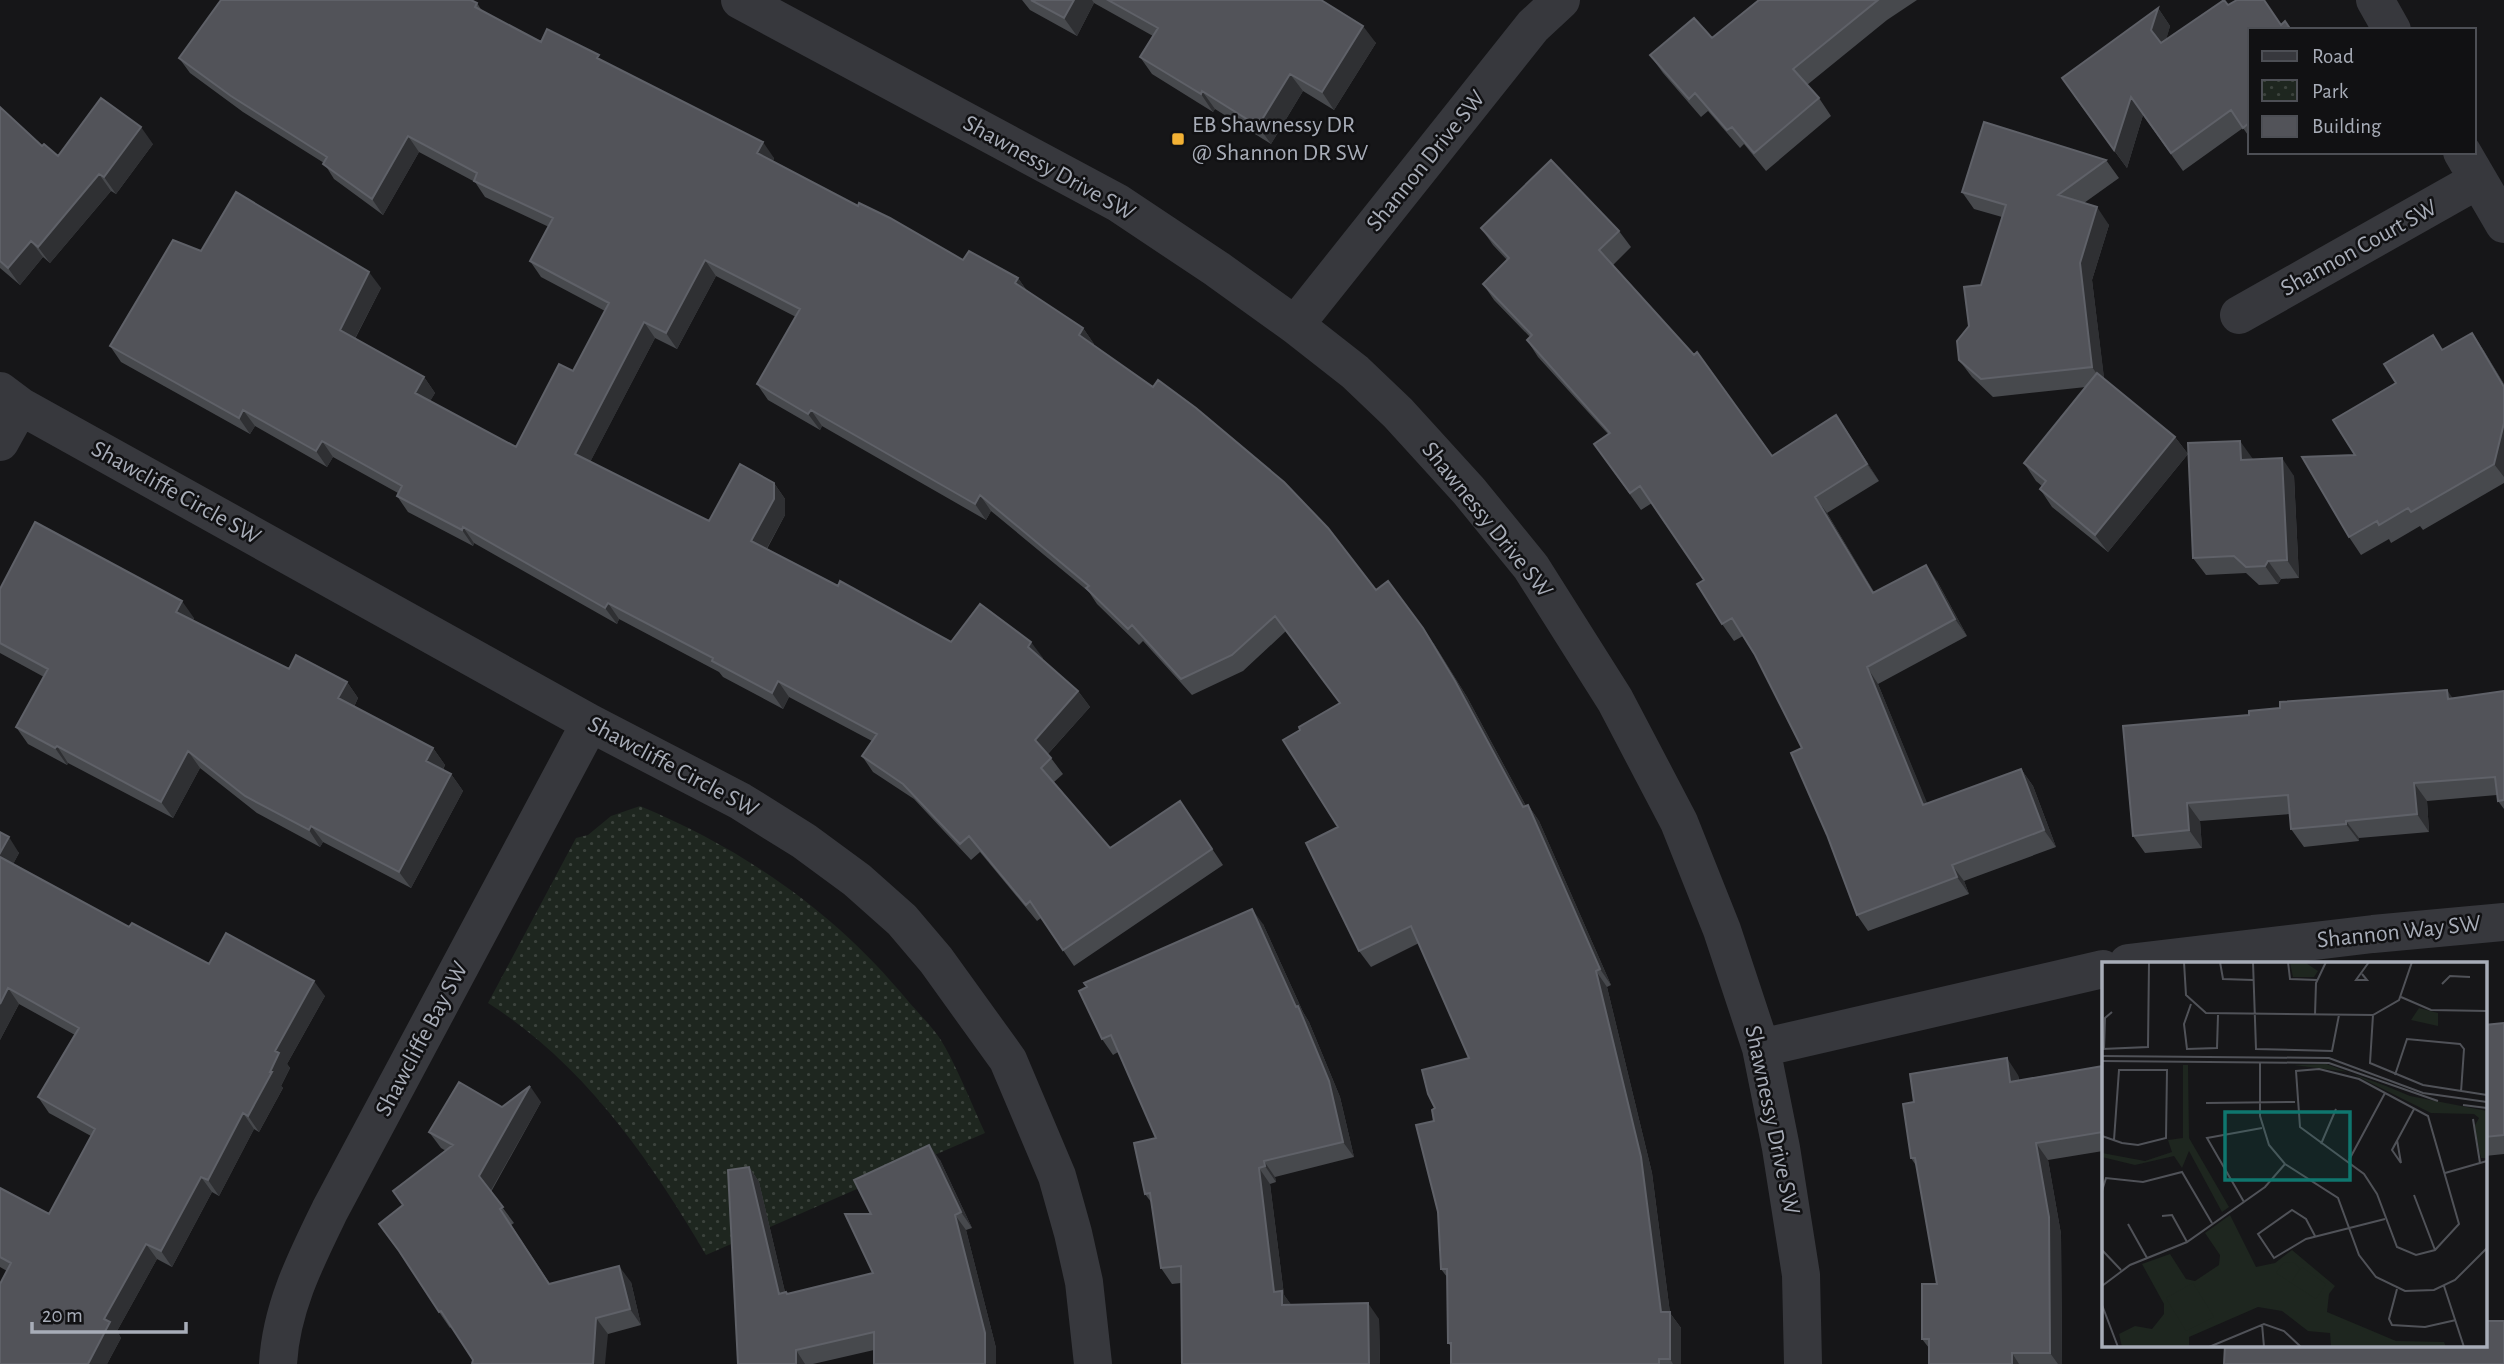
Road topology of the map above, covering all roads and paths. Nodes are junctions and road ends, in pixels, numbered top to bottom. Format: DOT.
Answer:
graph roads {
  1 [pos="740,0"];
  2 [pos="1561,0"];
  3 [pos="2375,0"];
  4 [pos="2391,28"];
  5 [pos="2470,166"];
  6 [pos="2504,224"];
  7 [pos="2239,315"];
  8 [pos="1295,325"];
  9 [pos="10,399"];
  10 [pos="0,442"];
  11 [pos="590,723"];
  12 [pos="2504,922"];
  13 [pos="2136,962"];
  14 [pos="2102,969"];
  15 [pos="1761,1048"];
  16 [pos="278,1364"];
  17 [pos="1093,1364"];
  18 [pos="1802,1364"];
  1 -- 8 [label="street, Shawnessy Drive SW"];
  2 -- 8 [label="street, Shannon Drive SW"];
  3 -- 4 [label="street"];
  5 -- 6 [label="street"];
  5 -- 7 [label="street, Shannon Court SW"];
  8 -- 15 [label="street, Shawnessy Drive SW"];
  9 -- 10 [label="street"];
  9 -- 11 [label="street, Shawcliffe Circle SW"];
  11 -- 16 [label="street, Shawcliffe Bay SW"];
  11 -- 17 [label="street, Shawcliffe Circle SW"];
  12 -- 13 [label="street, Shannon Way SW"];
  14 -- 15 [label="street"];
  15 -- 18 [label="street, Shawnessy Drive SW"];
}
